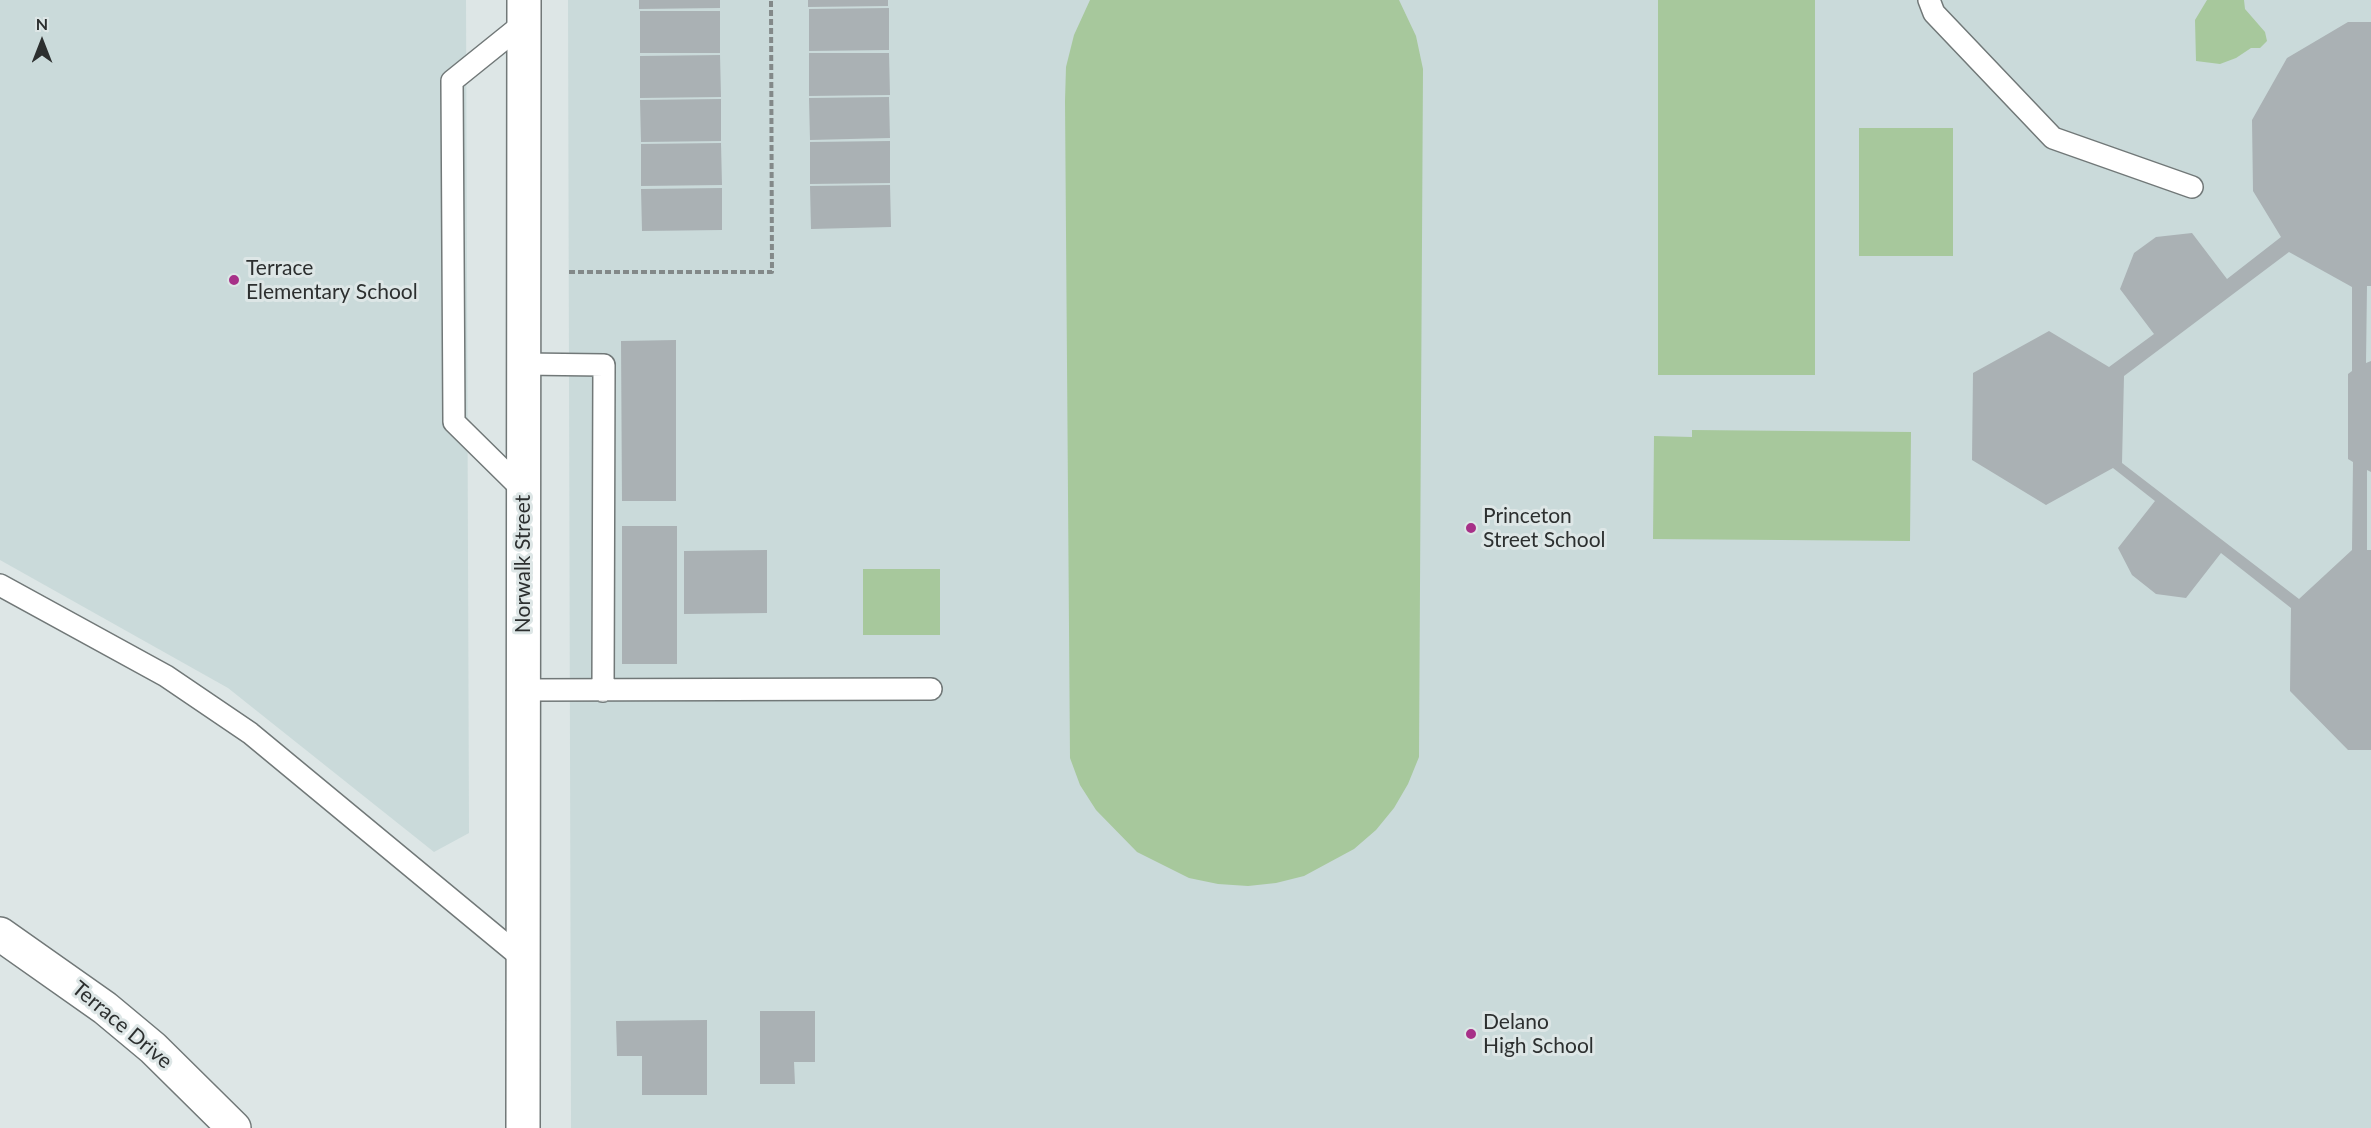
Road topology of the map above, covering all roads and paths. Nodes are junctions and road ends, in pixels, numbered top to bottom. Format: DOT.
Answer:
graph roads {
  1 [pos="771,0"];
  2 [pos="1929,0"];
  3 [pos="524,11"];
  4 [pos="2192,187"];
  5 [pos="569,273"];
  6 [pos="523,364"];
  7 [pos="523,490"];
  8 [pos="0,585"];
  9 [pos="931,689"];
  10 [pos="522,690"];
  11 [pos="603,691"];
  12 [pos="0,934"];
  13 [pos="522,958"];
  14 [pos="234,1128"];
  15 [pos="523,1128"];
  1 -- 5 [label="path"];
  2 -- 4 [label="lane"];
  3 -- 6 [label="street, Norwalk Street"];
  3 -- 7 [label="lane"];
  6 -- 7 [label="street, Norwalk Street"];
  6 -- 11 [label="lane"];
  7 -- 10 [label="street, Norwalk Street"];
  8 -- 13 [label="lane"];
  9 -- 11 [label="lane"];
  10 -- 11 [label="lane"];
  10 -- 13 [label="street, Norwalk Street"];
  12 -- 14 [label="street, Terrace Drive"];
  13 -- 15 [label="street, Norwalk Street"];
}
